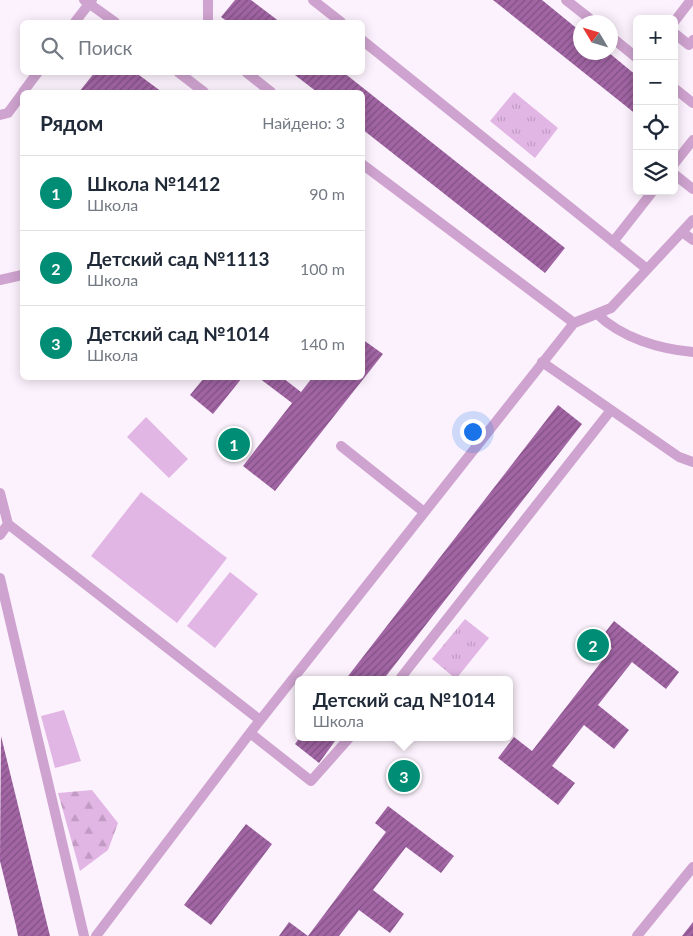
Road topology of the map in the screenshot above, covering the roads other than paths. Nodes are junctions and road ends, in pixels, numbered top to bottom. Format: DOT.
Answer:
graph roads {
  1 [pos="208,0"];
  2 [pos="313,0"];
  3 [pos="566,0"];
  4 [pos="692,0"];
  5 [pos="88,1"];
  6 [pos="585,15"];
  7 [pos="678,17"];
  8 [pos="76,20"];
  9 [pos="112,20"];
  10 [pos="208,20"];
  11 [pos="338,20"];
  12 [pos="678,36"];
  13 [pos="693,40"];
  14 [pos="365,42"];
  15 [pos="618,43"];
  16 [pos="633,55"];
  17 [pos="36,75"];
  18 [pos="182,75"];
  19 [pos="250,75"];
  20 [pos="25,90"];
  21 [pos="201,90"];
  22 [pos="268,90"];
  23 [pos="678,91"];
  24 [pos="20,97"];
  25 [pos="693,103"];
  26 [pos="0,115"];
  27 [pos="693,140"];
  28 [pos="678,159"];
  29 [pos="365,166"];
  30 [pos="678,177"];
  31 [pos="693,189"];
  32 [pos="650,195"];
  33 [pos="693,220"];
  34 [pos="682,232"];
  35 [pos="693,240"];
  36 [pos="613,242"];
  37 [pos="648,268"];
  38 [pos="20,275"];
  39 [pos="0,280"];
  40 [pos="597,314"];
  41 [pos="574,323"];
  42 [pos="693,352"];
  43 [pos="542,362"];
  44 [pos="612,410"];
  45 [pos="342,446"];
  46 [pos="693,462"];
  47 [pos="0,493"];
  48 [pos="424,512"];
  49 [pos="8,524"];
  50 [pos="0,535"];
  51 [pos="0,578"];
  52 [pos="402,676"];
  53 [pos="260,720"];
  54 [pos="250,733"];
  55 [pos="347,741"];
  56 [pos="693,867"];
  57 [pos="84,936"];
  58 [pos="96,936"];
  59 [pos="637,936"];
  1 -- 10 [label="lane"];
  2 -- 11 [label="lane"];
  3 -- 6 [label="lane"];
  4 -- 7 [label="lane"];
  5 -- 8 [label="lane"];
  5 -- 9 [label="lane"];
  12 -- 13 [label="lane"];
  14 -- 36 [label="lane"];
  15 -- 16 [label="lane"];
  17 -- 20 [label="lane"];
  18 -- 21 [label="lane"];
  19 -- 22 [label="lane"];
  23 -- 25 [label="lane"];
  24 -- 26 [label="lane"];
  27 -- 28 [label="lane"];
  29 -- 41 [label="lane"];
  30 -- 31 [label="lane"];
  32 -- 36 [label="lane"];
  33 -- 34 [label="lane"];
  34 -- 35 [label="lane"];
  34 -- 37 [label="lane"];
  36 -- 37 [label="lane"];
  37 -- 40 [label="lane"];
  38 -- 39 [label="lane"];
  40 -- 41 [label="lane"];
  40 -- 42 [label="lane"];
  41 -- 43 [label="lane"];
  43 -- 44 [label="lane"];
  43 -- 48 [label="lane"];
  44 -- 46 [label="lane"];
  44 -- 52 [label="lane"];
  45 -- 48 [label="lane"];
  47 -- 49 [label="lane"];
  48 -- 53 [label="lane"];
  49 -- 50 [label="lane"];
  49 -- 53 [label="lane"];
  51 -- 57 [label="lane"];
  53 -- 54 [label="lane"];
  54 -- 55 [label="lane"];
  54 -- 58 [label="lane"];
  56 -- 59 [label="lane"];
}
